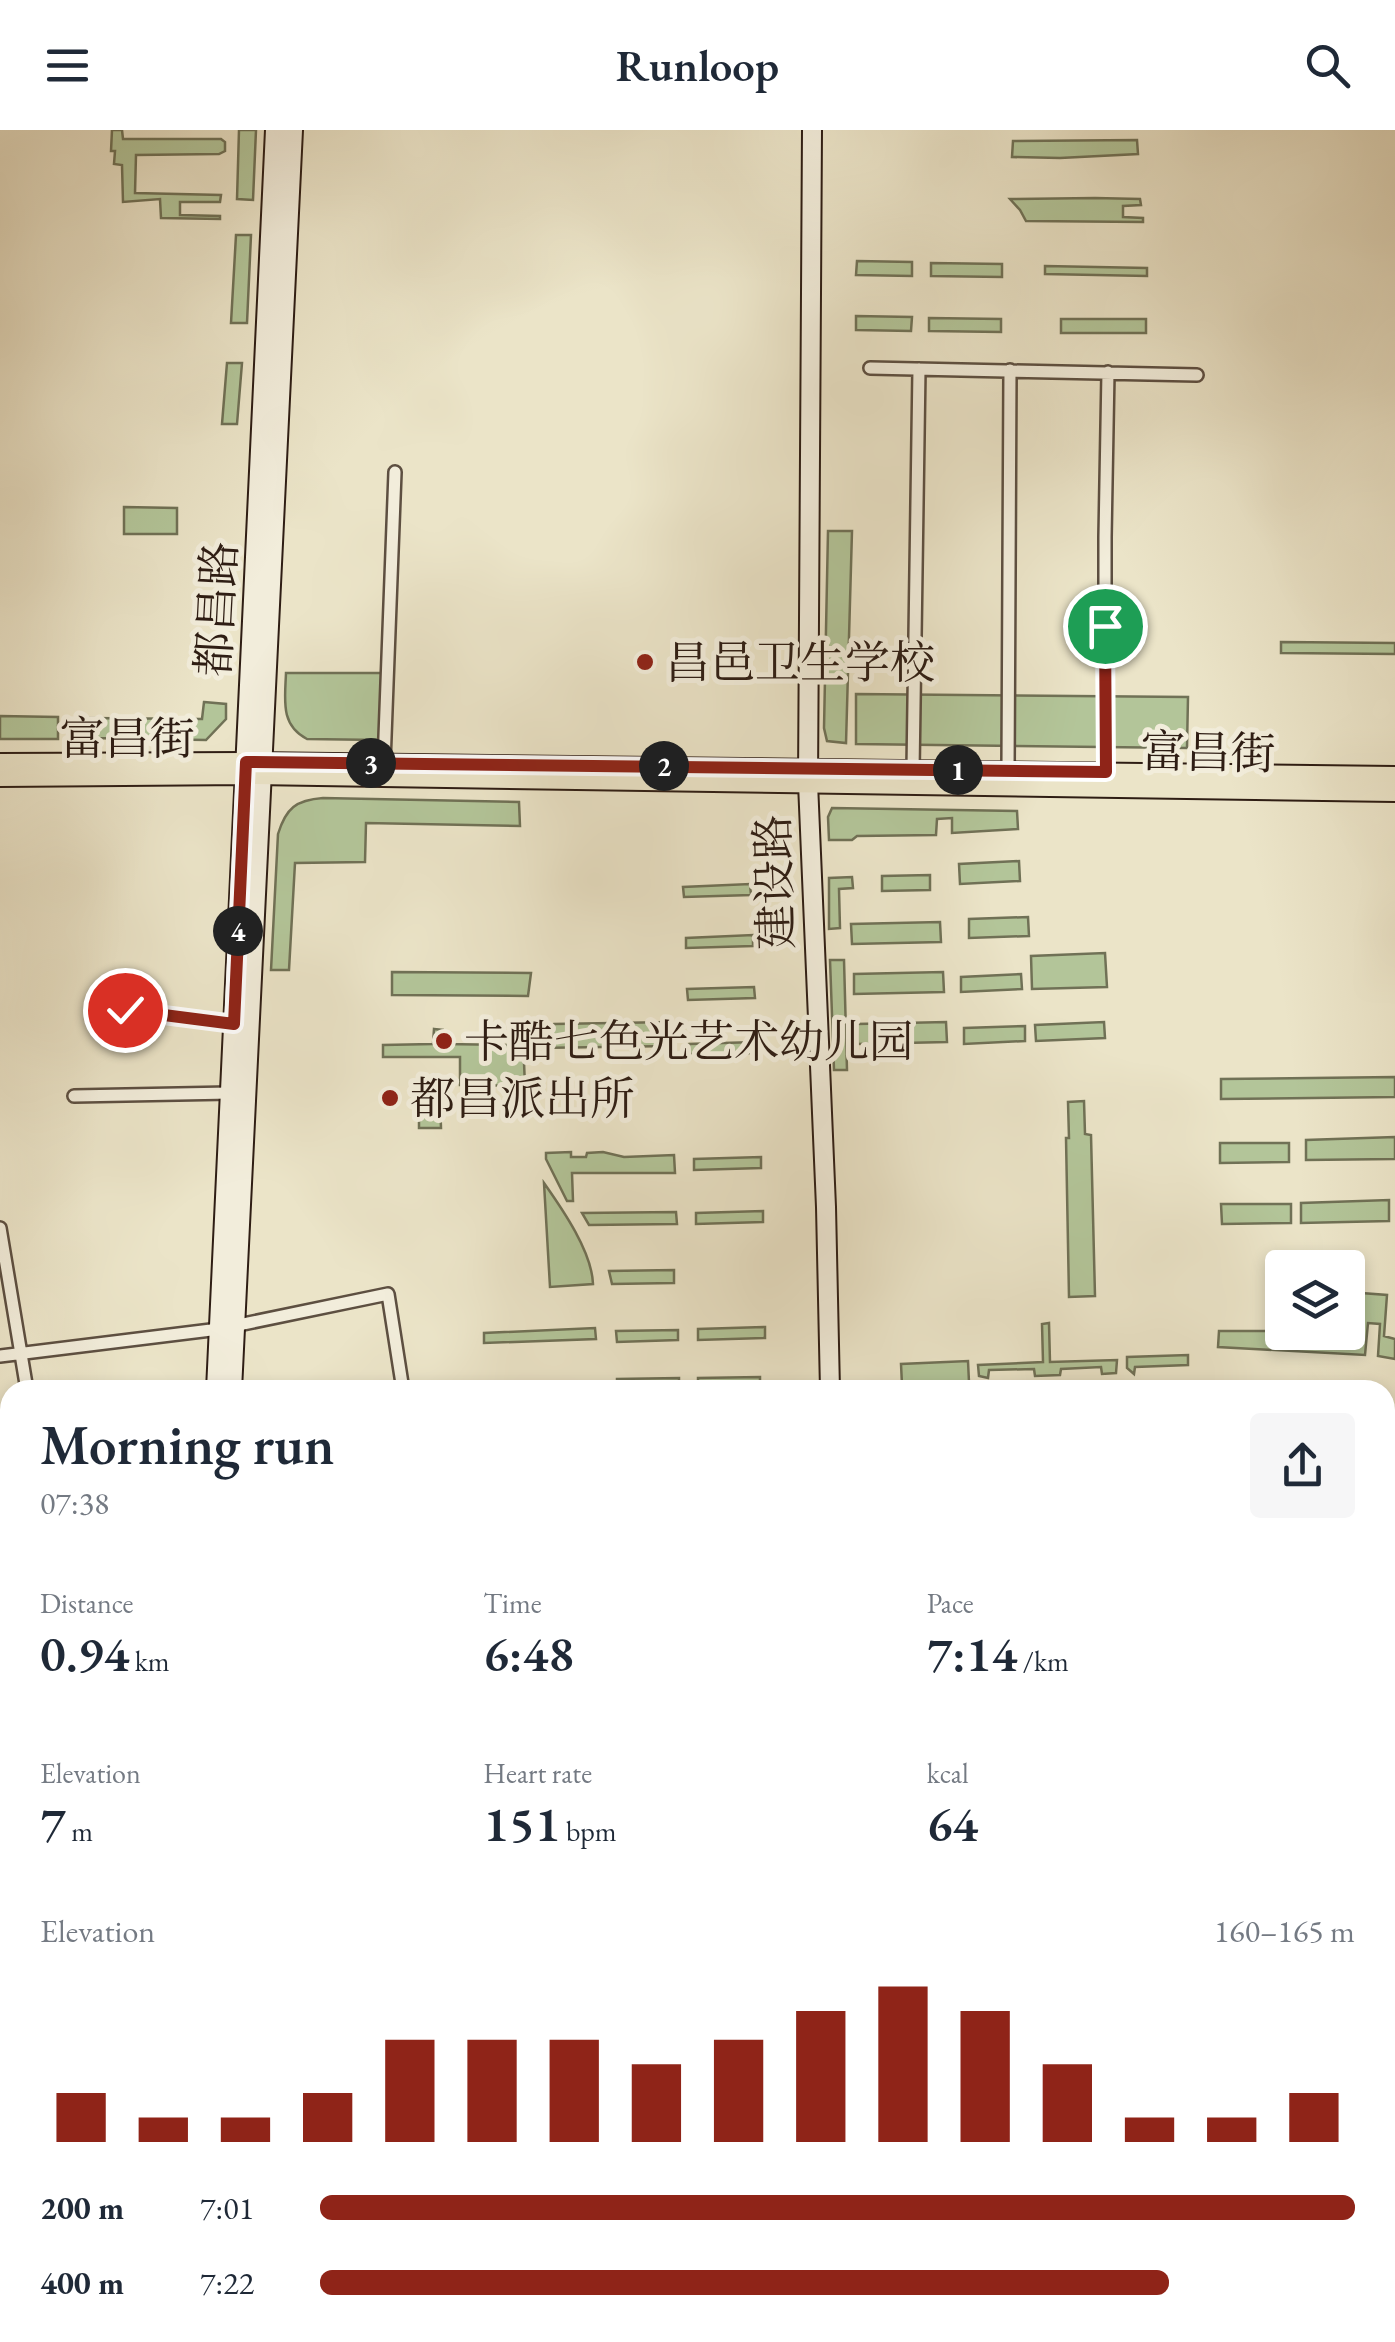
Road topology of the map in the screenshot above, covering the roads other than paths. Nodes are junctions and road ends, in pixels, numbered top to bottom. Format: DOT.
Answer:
graph roads {
  1 [pos="274,130"];
  2 [pos="293,130"];
  3 [pos="812,130"];
  4 [pos="870,368"];
  5 [pos="919,368"];
  6 [pos="1010,370"];
  7 [pos="1108,372"];
  8 [pos="1197,375"];
  9 [pos="395,472"];
  10 [pos="0,763"];
  11 [pos="384,763"];
  12 [pos="255,768"];
  13 [pos="913,770"];
  14 [pos="1008,771"];
  15 [pos="1106,772"];
  16 [pos="808,776"];
  17 [pos="1395,776"];
  18 [pos="0,777"];
  19 [pos="1395,792"];
  20 [pos="125,1010"];
  21 [pos="234,1024"];
  22 [pos="230,1092"];
  23 [pos="74,1096"];
  24 [pos="0,1228"];
  25 [pos="227,1326"];
  26 [pos="21,1353"];
  27 [pos="0,1356"];
  28 [pos="25,1380"];
  29 [pos="218,1380"];
  30 [pos="231,1380"];
  31 [pos="401,1380"];
  32 [pos="830,1380"];
  1 -- 12 [label="main road, 都昌路"];
  2 -- 12 [label="main road, 都昌路"];
  3 -- 16 [label="main road, 建设路"];
  4 -- 5 [label="street"];
  5 -- 6 [label="street"];
  5 -- 13 [label="street"];
  6 -- 7 [label="street"];
  6 -- 14 [label="street"];
  7 -- 8 [label="street"];
  7 -- 15 [label="street"];
  9 -- 11 [label="street"];
  10 -- 12 [label="main road, 富昌街"];
  11 -- 12 [label="main road, 富昌街"];
  11 -- 16 [label="main road, 富昌街"];
  12 -- 16 [label="main road, 富昌街"];
  12 -- 18 [label="main road, 富昌街"];
  12 -- 21 [label="main road, 都昌路"];
  12 -- 25 [label="main road"];
  13 -- 14 [label="main road, 富昌街"];
  13 -- 16 [label="main road, 富昌街"];
  14 -- 15 [label="main road, 富昌街"];
  15 -- 17 [label="main road, 富昌街"];
  16 -- 19 [label="main road, 富昌街"];
  16 -- 32 [label="main road, 建设路"];
  20 -- 21 [label="street"];
  21 -- 22 [label="main road, 都昌路"];
  22 -- 23 [label="street"];
  22 -- 25 [label="main road, 都昌路"];
  24 -- 26 [label="street"];
  25 -- 26 [label="street"];
  25 -- 29 [label="main road, 都昌路"];
  25 -- 30 [label="main road"];
  25 -- 31 [label="street"];
  26 -- 27 [label="street"];
  26 -- 28 [label="street"];
}
